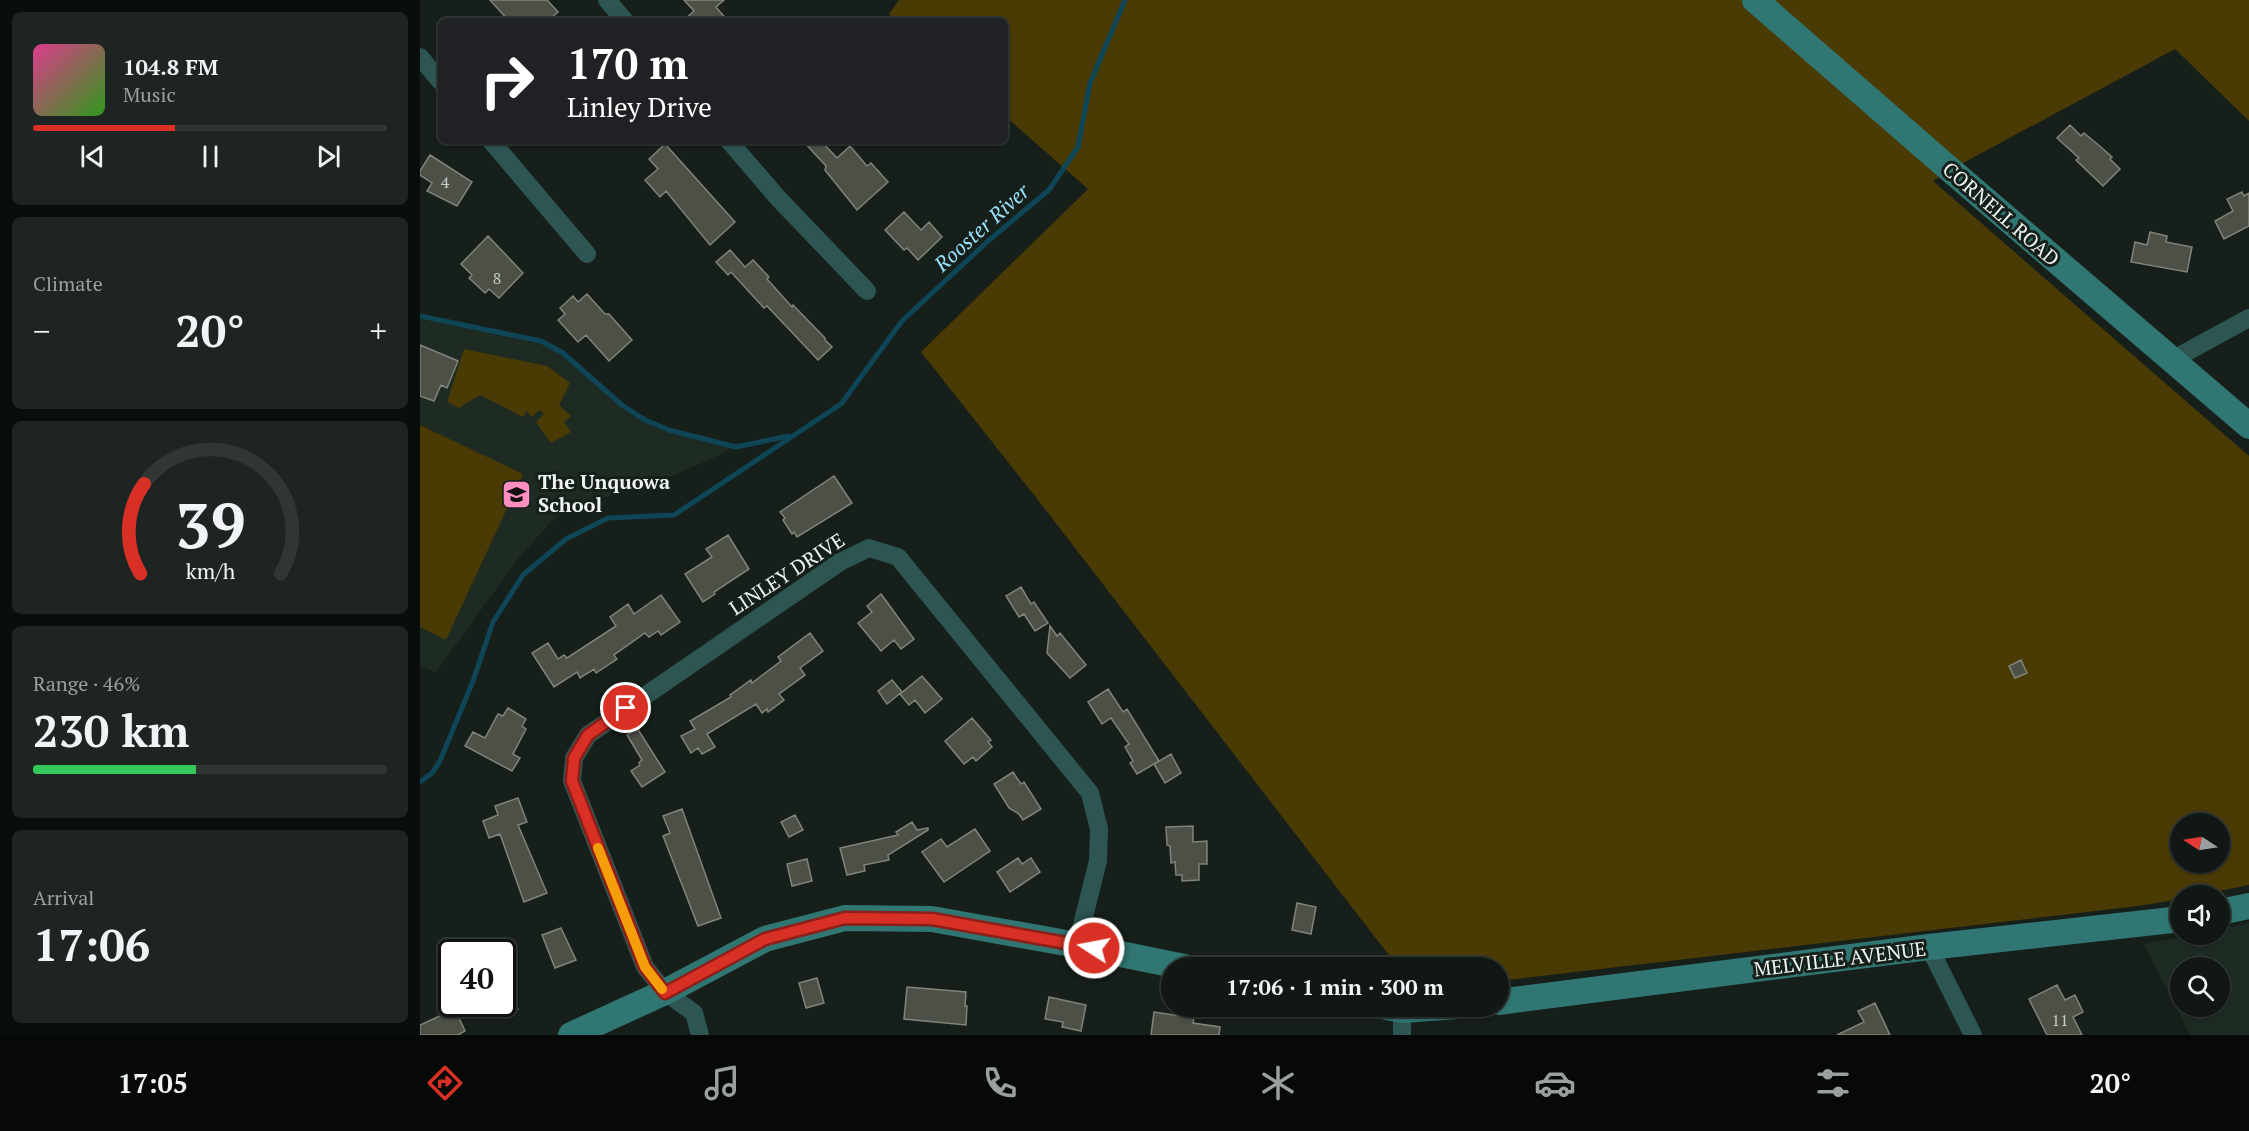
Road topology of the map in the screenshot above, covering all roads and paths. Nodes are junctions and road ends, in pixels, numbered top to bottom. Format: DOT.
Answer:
graph roads {
  1 [pos="607,0"];
  2 [pos="1755,0"];
  3 [pos="622,18"];
  4 [pos="420,57"];
  5 [pos="438,78"];
  6 [pos="495,144"];
  7 [pos="732,144"];
  8 [pos="587,254"];
  9 [pos="867,291"];
  10 [pos="2249,318"];
  11 [pos="2172,360"];
  12 [pos="2249,426"];
  13 [pos="2249,906"];
  14 [pos="2230,910"];
  15 [pos="2170,920"];
  16 [pos="1077,945"];
  17 [pos="1929,948"];
  18 [pos="1161,962"];
  19 [pos="665,993"];
  20 [pos="1509,1001"];
  21 [pos="571,1035"];
  22 [pos="700,1035"];
  23 [pos="1973,1035"];
  1 -- 3 [label="street"];
  2 -- 11 [label="street, CORNELL ROAD"];
  4 -- 5 [label="street"];
  6 -- 8 [label="street"];
  7 -- 9 [label="street"];
  10 -- 11 [label="street"];
  11 -- 12 [label="street, CORNELL ROAD"];
  13 -- 14 [label="street"];
  15 -- 17 [label="street, MELVILLE AVENUE"];
  16 -- 18 [label="street"];
  16 -- 19 [label="street"];
  16 -- 19 [label="street, LINLEY DRIVE"];
  17 -- 20 [label="street, MELVILLE AVENUE"];
  17 -- 23 [label="street"];
  19 -- 21 [label="street"];
  19 -- 22 [label="street"];
}
